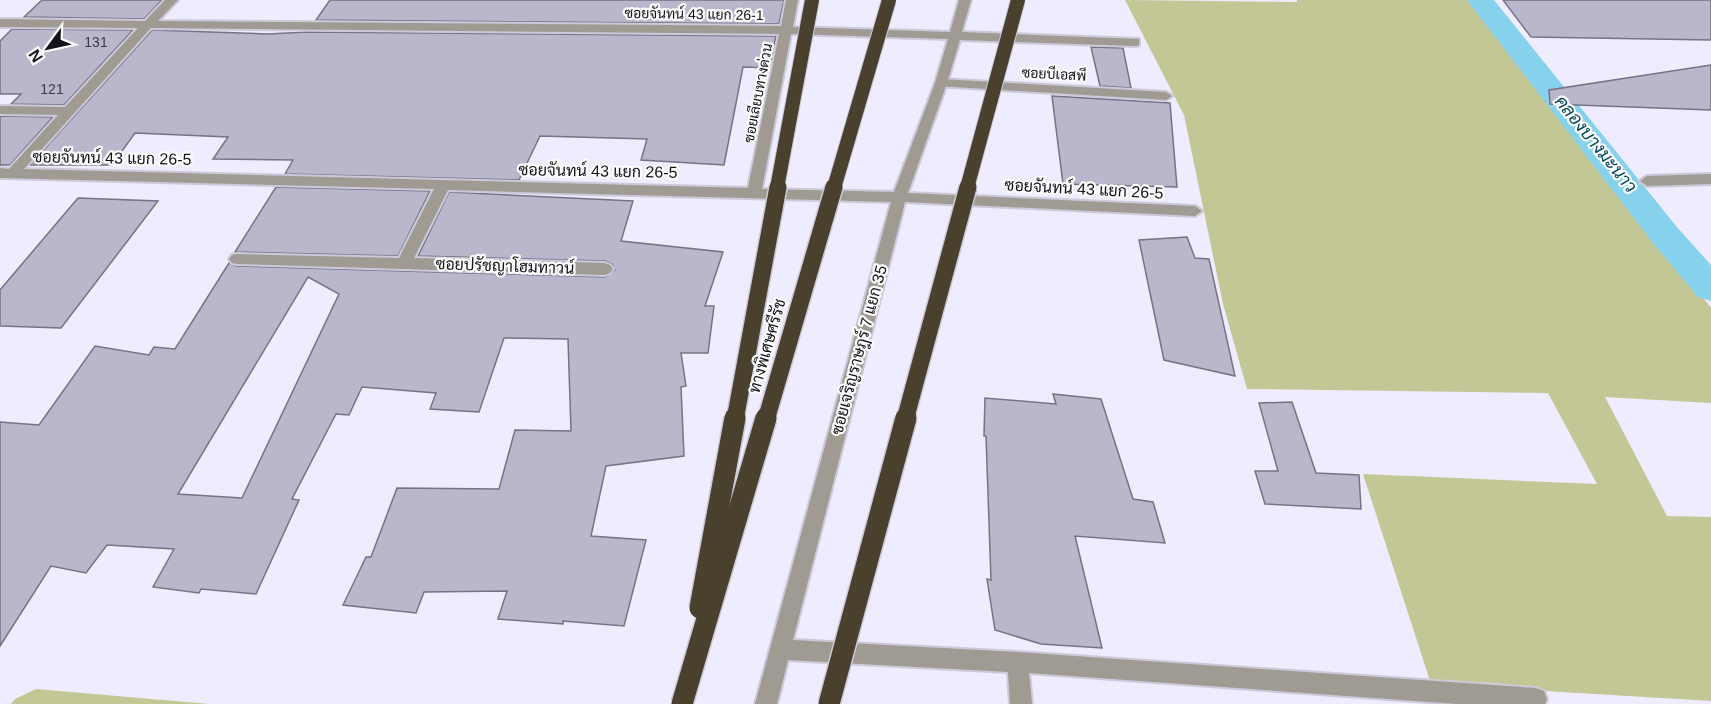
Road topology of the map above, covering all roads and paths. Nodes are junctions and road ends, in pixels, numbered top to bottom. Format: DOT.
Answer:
graph roads {
  1 [pos="172,0"];
  2 [pos="792,0"];
  3 [pos="812,0"];
  4 [pos="889,0"];
  5 [pos="965,0"];
  6 [pos="1018,0"];
  7 [pos="0,23"];
  8 [pos="147,25"];
  9 [pos="786,30"];
  10 [pos="954,36"];
  11 [pos="1135,42"];
  12 [pos="941,83"];
  13 [pos="1166,96"];
  14 [pos="0,110"];
  15 [pos="69,111"];
  16 [pos="6,174"];
  17 [pos="1711,179"];
  18 [pos="1647,181"];
  19 [pos="443,185"];
  20 [pos="754,193"];
  21 [pos="899,197"];
  22 [pos="1195,211"];
  23 [pos="237,259"];
  24 [pos="405,262"];
  25 [pos="605,269"];
  26 [pos="779,649"];
  27 [pos="1018,662"];
  28 [pos="1407,697"];
  29 [pos="1536,699"];
  30 [pos="682,704"];
  31 [pos="766,704"];
  32 [pos="829,704"];
  33 [pos="1021,704"];
  1 -- 8 [label="street"];
  2 -- 9 [label="street, ซอยเลียบทางด่วน"];
  3 -- 30 [label="highway, bridge"];
  4 -- 30 [label="highway, ทางพิเศษศรีรัช, bridge"];
  5 -- 10 [label="street, ซอยเจริญราษฎร์ 7 แยก 35"];
  6 -- 32 [label="highway, bridge"];
  7 -- 8 [label="street, ซอยจันทน์ 43 แยก 26-1"];
  8 -- 9 [label="street, ซอยจันทน์ 43 แยก 26-1"];
  8 -- 15 [label="street"];
  9 -- 10 [label="street, ซอยจันทน์ 43 แยก 26-1"];
  9 -- 20 [label="street, ซอยเลียบทางด่วน"];
  10 -- 11 [label="street, ซอยจันทน์ 43 แยก 26-1"];
  10 -- 12 [label="street, ซอยเจริญราษฎร์ 7 แยก 35"];
  12 -- 13 [label="street, ซอยบีเอสพี"];
  12 -- 21 [label="street, ซอยเจริญราษฎร์ 7 แยก 35"];
  14 -- 15 [label="street"];
  15 -- 16 [label="street"];
  16 -- 19 [label="street, ซอยจันทน์ 43 แยก 26-5"];
  17 -- 18 [label="street"];
  19 -- 20 [label="street, ซอยจันทน์ 43 แยก 26-5"];
  19 -- 24 [label="street, ซอยปรัชญาโฮมทาวน์"];
  20 -- 21 [label="street, ซอยจันทน์ 43 แยก 26-5"];
  21 -- 22 [label="street, ซอยจันทน์ 43 แยก 26-5"];
  21 -- 26 [label="street, ซอยเจริญราษฎร์ 7 แยก 35"];
  23 -- 24 [label="street, ซอยปรัชญาโฮมทาวน์"];
  24 -- 25 [label="street, ซอยปรัชญาโฮมทาวน์"];
  26 -- 27 [label="street"];
  26 -- 31 [label="street, ซอยเจริญราษฎร์ 7 แยก 35"];
  27 -- 28 [label="street"];
  27 -- 33 [label="street"];
  28 -- 29 [label="street"];
}
